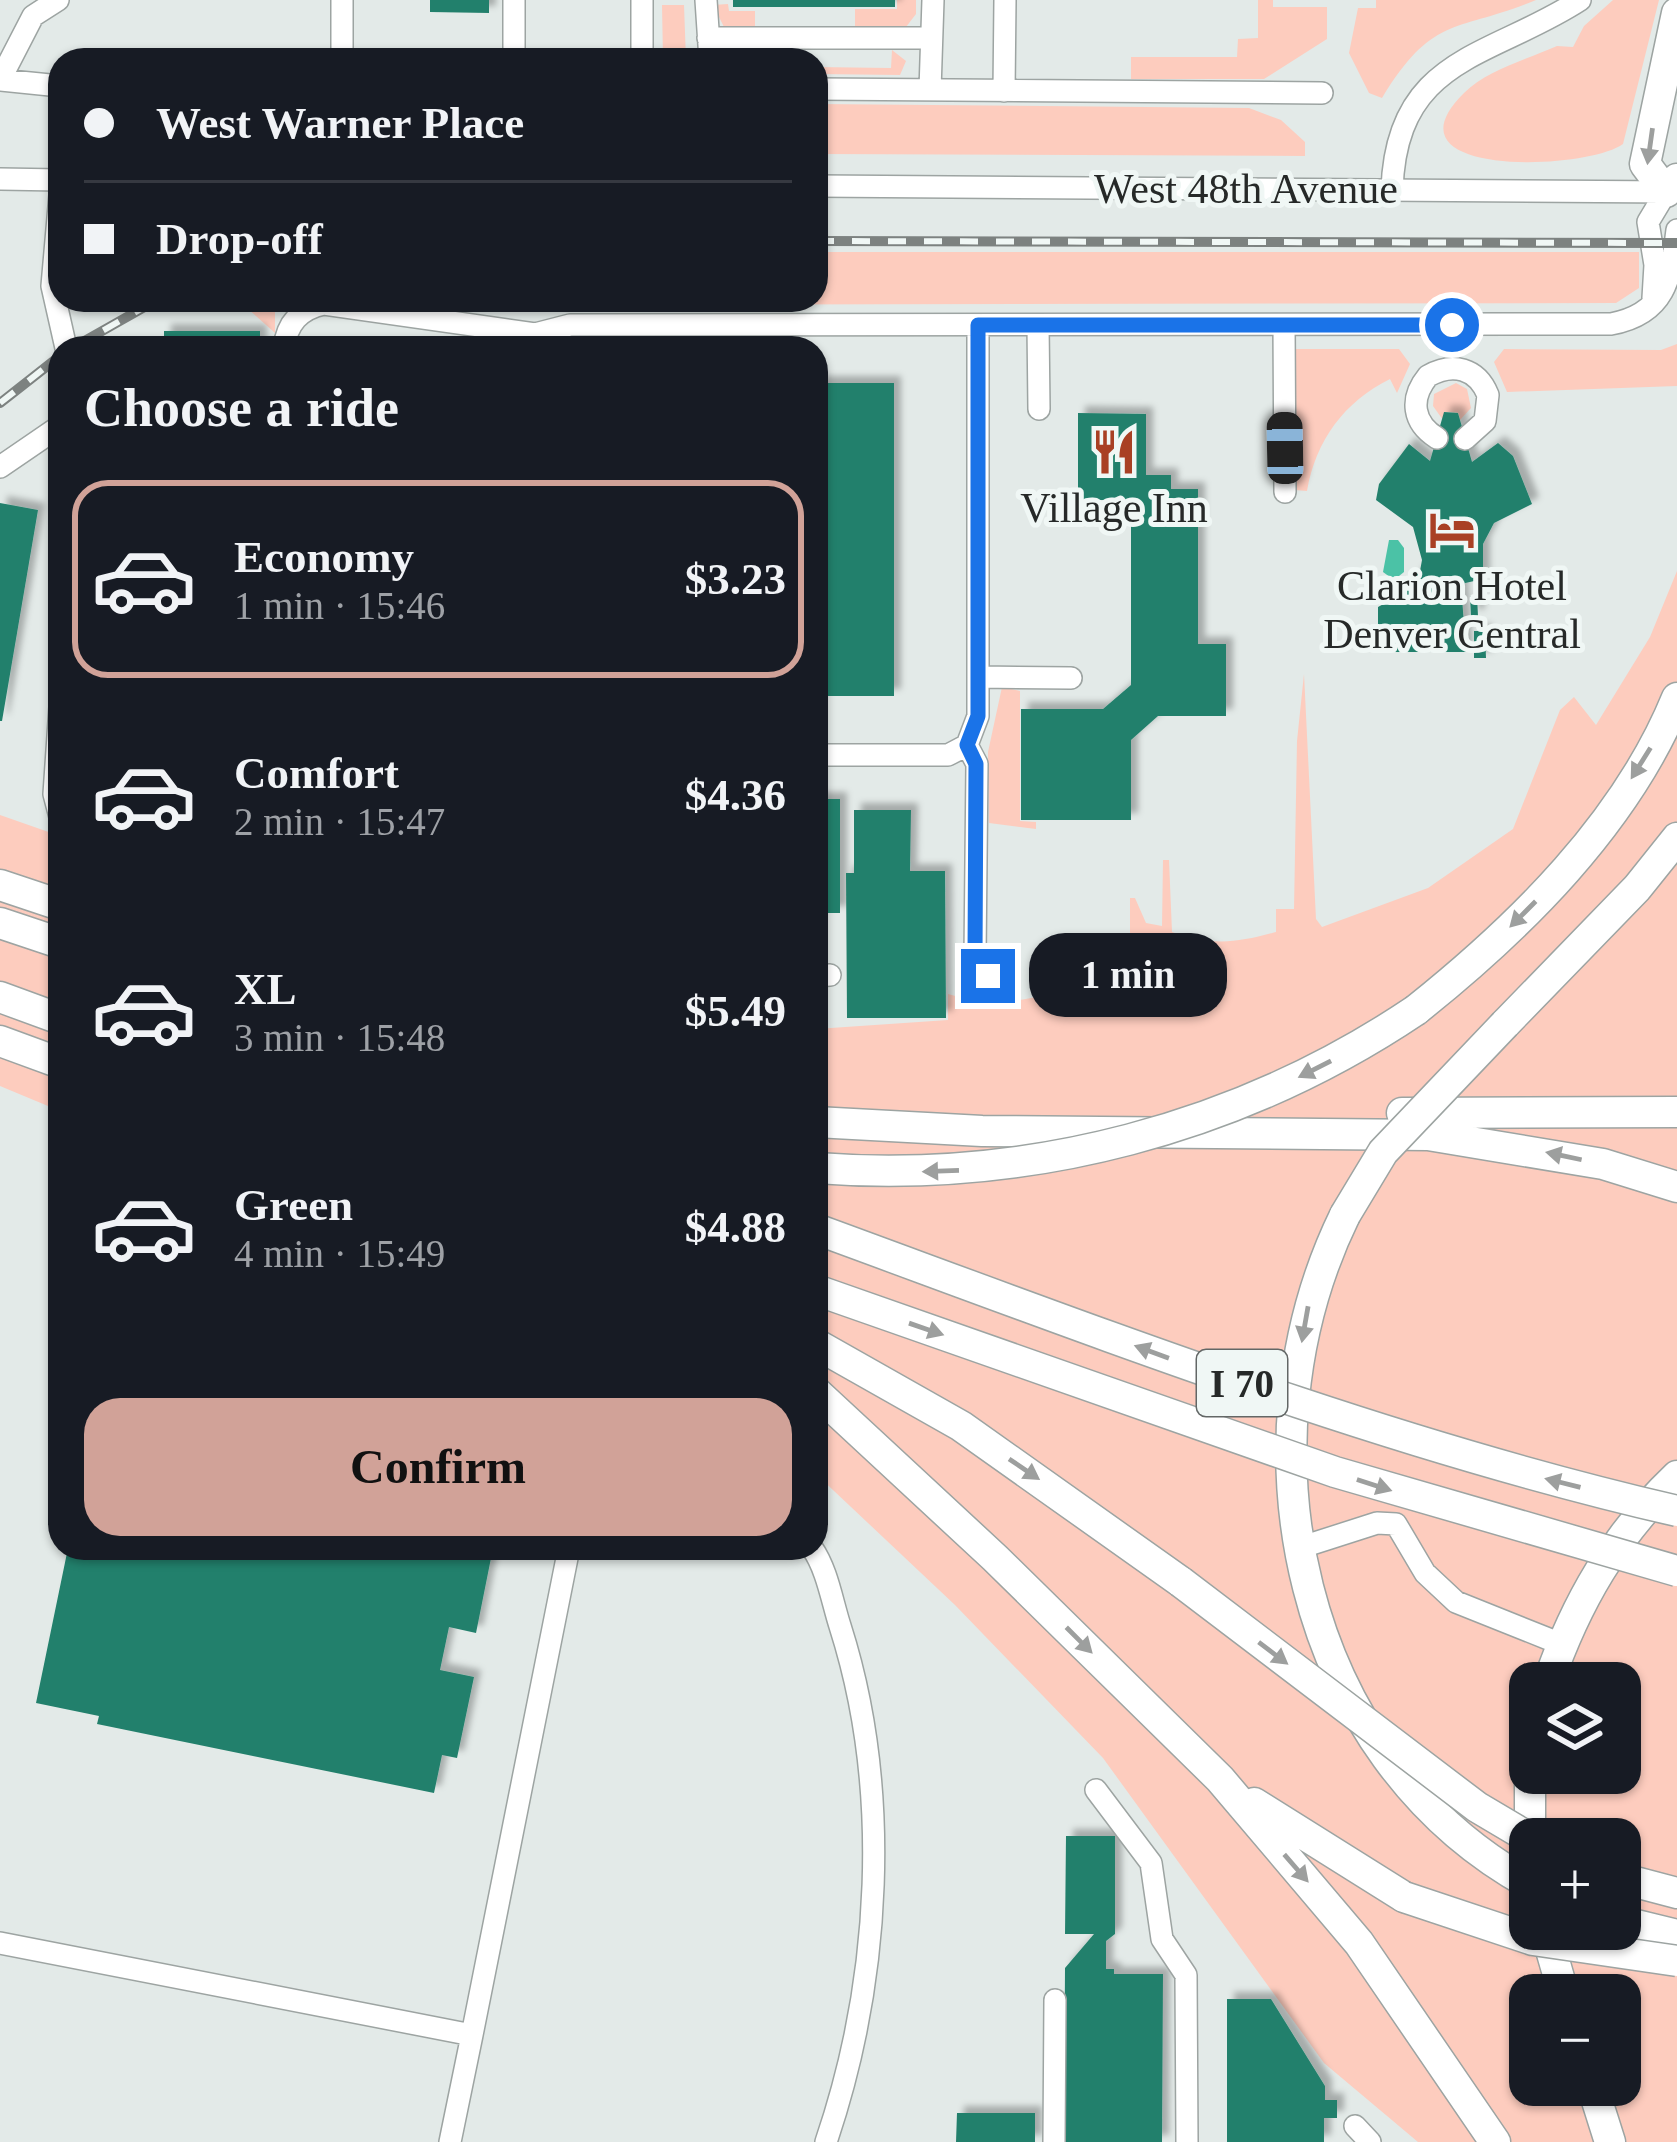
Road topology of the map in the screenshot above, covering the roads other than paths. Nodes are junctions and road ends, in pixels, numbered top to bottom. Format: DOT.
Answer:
graph roads {
  1 [pos="58,0"];
  2 [pos="342,0"];
  3 [pos="514,0"];
  4 [pos="643,0"];
  5 [pos="706,0"];
  6 [pos="933,0"];
  7 [pos="1005,0"];
  8 [pos="1580,0"];
  9 [pos="1677,13"];
  10 [pos="931,38"];
  11 [pos="342,48"];
  12 [pos="514,48"];
  13 [pos="643,48"];
  14 [pos="709,48"];
  15 [pos="729,48"];
  16 [pos="0,80"];
  17 [pos="48,85"];
  18 [pos="828,89"];
  19 [pos="929,90"];
  20 [pos="1004,91"];
  21 [pos="1322,93"];
  22 [pos="0,179"];
  23 [pos="48,180"];
  24 [pos="828,186"];
  25 [pos="1673,187"];
  26 [pos="1392,190"];
  27 [pos="1677,227"];
  28 [pos="369,312"];
  29 [pos="1643,314"];
  30 [pos="978,325"];
  31 [pos="1038,325"];
  32 [pos="1284,325"];
  33 [pos="1452,325"];
  34 [pos="503,336"];
  35 [pos="539,336"];
  36 [pos="724,336"];
  37 [pos="1452,368"];
  38 [pos="1039,409"];
  39 [pos="48,434"];
  40 [pos="1437,438"];
  41 [pos="1466,439"];
  42 [pos="0,467"];
  43 [pos="1286,492"];
  44 [pos="978,677"];
  45 [pos="1071,678"];
  46 [pos="1677,698"];
  47 [pos="967,745"];
  48 [pos="828,754"];
  49 [pos="1677,838"];
  50 [pos="0,885"];
  51 [pos="48,900"];
  52 [pos="0,923"];
  53 [pos="48,939"];
  54 [pos="1004,978"];
  55 [pos="0,997"];
  56 [pos="48,1015"];
  57 [pos="0,1041"];
  58 [pos="48,1059"];
  59 [pos="1677,1112"];
  60 [pos="828,1123"];
  61 [pos="1084,1129"];
  62 [pos="828,1169"];
  63 [pos="1677,1187"];
  64 [pos="828,1233"];
  65 [pos="828,1294"];
  66 [pos="828,1351"];
  67 [pos="828,1403"];
  68 [pos="1677,1476"];
  69 [pos="1677,1511"];
  70 [pos="1299,1548"];
  71 [pos="567,1560"];
  72 [pos="816,1560"];
  73 [pos="1677,1571"];
  74 [pos="1561,1644"];
  75 [pos="1555,1662"];
  76 [pos="1220,1780"];
  77 [pos="1096,1790"];
  78 [pos="1509,1826"];
  79 [pos="1509,1870"];
  80 [pos="1641,1884"];
  81 [pos="1677,1893"];
  82 [pos="1641,1926"];
  83 [pos="1677,1935"];
  84 [pos="0,1942"];
  85 [pos="1677,1961"];
  86 [pos="1055,2000"];
  87 [pos="472,2035"];
  88 [pos="1599,2106"];
  89 [pos="450,2142"];
  90 [pos="826,2142"];
  91 [pos="1054,2142"];
  92 [pos="1187,2142"];
  93 [pos="1495,2142"];
  94 [pos="1610,2142"];
  1 -- 16 [label="street"];
  2 -- 11 [label="street"];
  3 -- 12 [label="street"];
  4 -- 13 [label="street"];
  5 -- 14 [label="street"];
  6 -- 10 [label="street"];
  7 -- 20 [label="street"];
  8 -- 26 [label="street"];
  9 -- 25 [label="highway, one-way"];
  10 -- 15 [label="street"];
  10 -- 19 [label="street"];
  16 -- 17 [label="street"];
  18 -- 19 [label="street"];
  19 -- 20 [label="street"];
  20 -- 21 [label="street"];
  22 -- 23 [label="street"];
  24 -- 26 [label="street, West 48th Avenue"];
  25 -- 26 [label="street, West 48th Avenue"];
  25 -- 27 [label="street"];
  25 -- 29 [label="street"];
  27 -- 29 [label="street"];
  28 -- 34 [label="street"];
  29 -- 33 [label="street"];
  30 -- 31 [label="street"];
  30 -- 36 [label="street"];
  30 -- 44 [label="street"];
  31 -- 32 [label="street"];
  31 -- 38 [label="street"];
  32 -- 33 [label="street"];
  32 -- 43 [label="street"];
  33 -- 37 [label="street"];
  35 -- 36 [label="street"];
  37 -- 40 [label="street"];
  37 -- 41 [label="street"];
  39 -- 42 [label="street"];
  44 -- 45 [label="street"];
  44 -- 47 [label="street"];
  46 -- 62 [label="highway, one-way, bridge"];
  47 -- 48 [label="street"];
  47 -- 54 [label="street"];
  49 -- 70 [label="highway, one-way, bridge"];
  50 -- 51 [label="highway"];
  52 -- 53 [label="highway"];
  55 -- 56 [label="highway"];
  57 -- 58 [label="highway"];
  59 -- 61 [label="highway"];
  60 -- 61 [label="highway"];
  63 -- 61 [label="highway, one-way"];
  69 -- 64 [label="highway, I 70, one-way, bridge"];
  65 -- 73 [label="highway, I 70, one-way, bridge"];
  66 -- 78 [label="highway, one-way, bridge"];
  67 -- 76 [label="highway, one-way"];
  68 -- 74 [label="highway"];
  70 -- 74 [label="street"];
  70 -- 79 [label="highway"];
  71 -- 87 [label="street"];
  72 -- 90 [label="street"];
  74 -- 75 [label="highway"];
  76 -- 85 [label="highway, bridge"];
  76 -- 93 [label="highway, one-way"];
  77 -- 92 [label="street"];
  80 -- 81 [label="highway"];
  82 -- 83 [label="highway"];
  84 -- 87 [label="street"];
  86 -- 91 [label="street"];
  87 -- 89 [label="street"];
  88 -- 94 [label="highway"];
}
